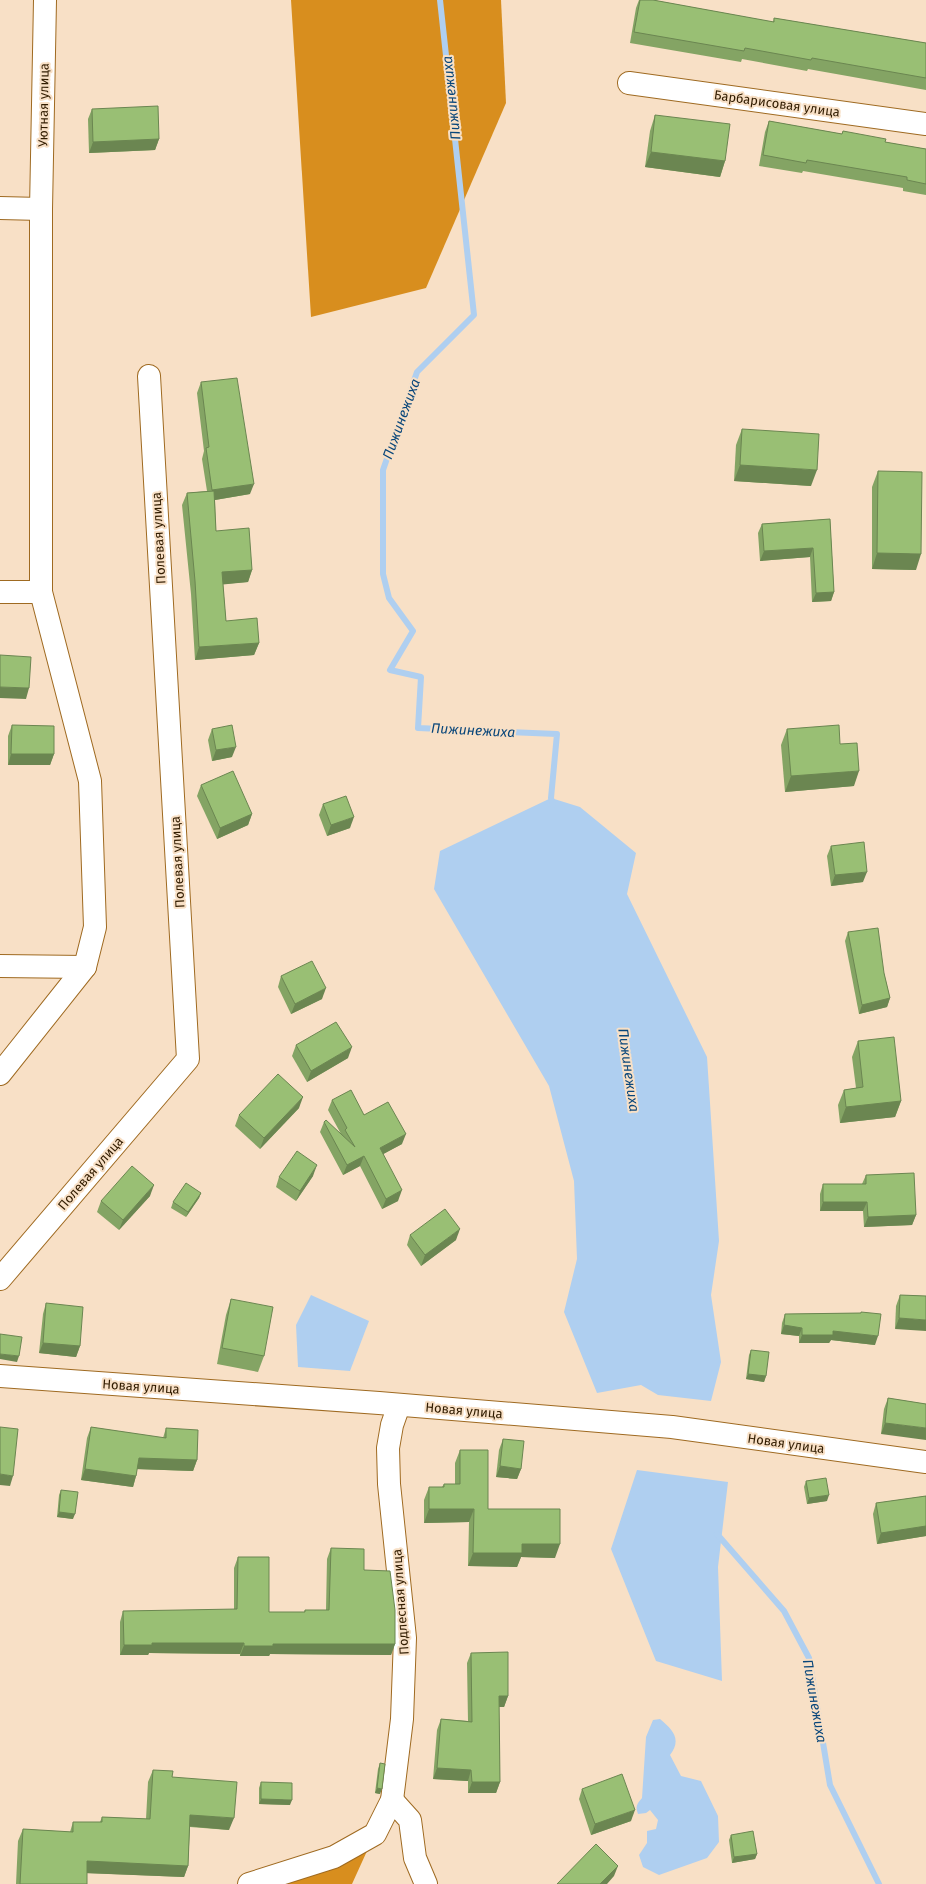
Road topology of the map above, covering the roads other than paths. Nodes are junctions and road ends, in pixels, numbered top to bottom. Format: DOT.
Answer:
graph roads {
  1 [pos="45,0"];
  2 [pos="629,83"];
  3 [pos="926,124"];
  4 [pos="0,208"];
  5 [pos="41,209"];
  6 [pos="149,376"];
  7 [pos="0,592"];
  8 [pos="42,592"];
  9 [pos="0,966"];
  10 [pos="85,967"];
  11 [pos="0,1074"];
  12 [pos="0,1279"];
  13 [pos="0,1376"];
  14 [pos="399,1405"];
  15 [pos="926,1462"];
  16 [pos="392,1800"];
  17 [pos="249,1884"];
  18 [pos="426,1884"];
  1 -- 5 [label="street, Уютная улица"];
  2 -- 3 [label="street, Барбарисовая улица"];
  4 -- 5 [label="street"];
  5 -- 8 [label="street, Уютная улица"];
  6 -- 12 [label="street, Полевая улица"];
  7 -- 8 [label="street"];
  8 -- 10 [label="street, Уютная улица"];
  9 -- 10 [label="street"];
  10 -- 11 [label="street"];
  13 -- 14 [label="street, Новая улица"];
  14 -- 15 [label="street, Новая улица"];
  14 -- 16 [label="street, Подлесная улица"];
  16 -- 17 [label="street, Подлесная улица"];
  16 -- 18 [label="street"];
}
